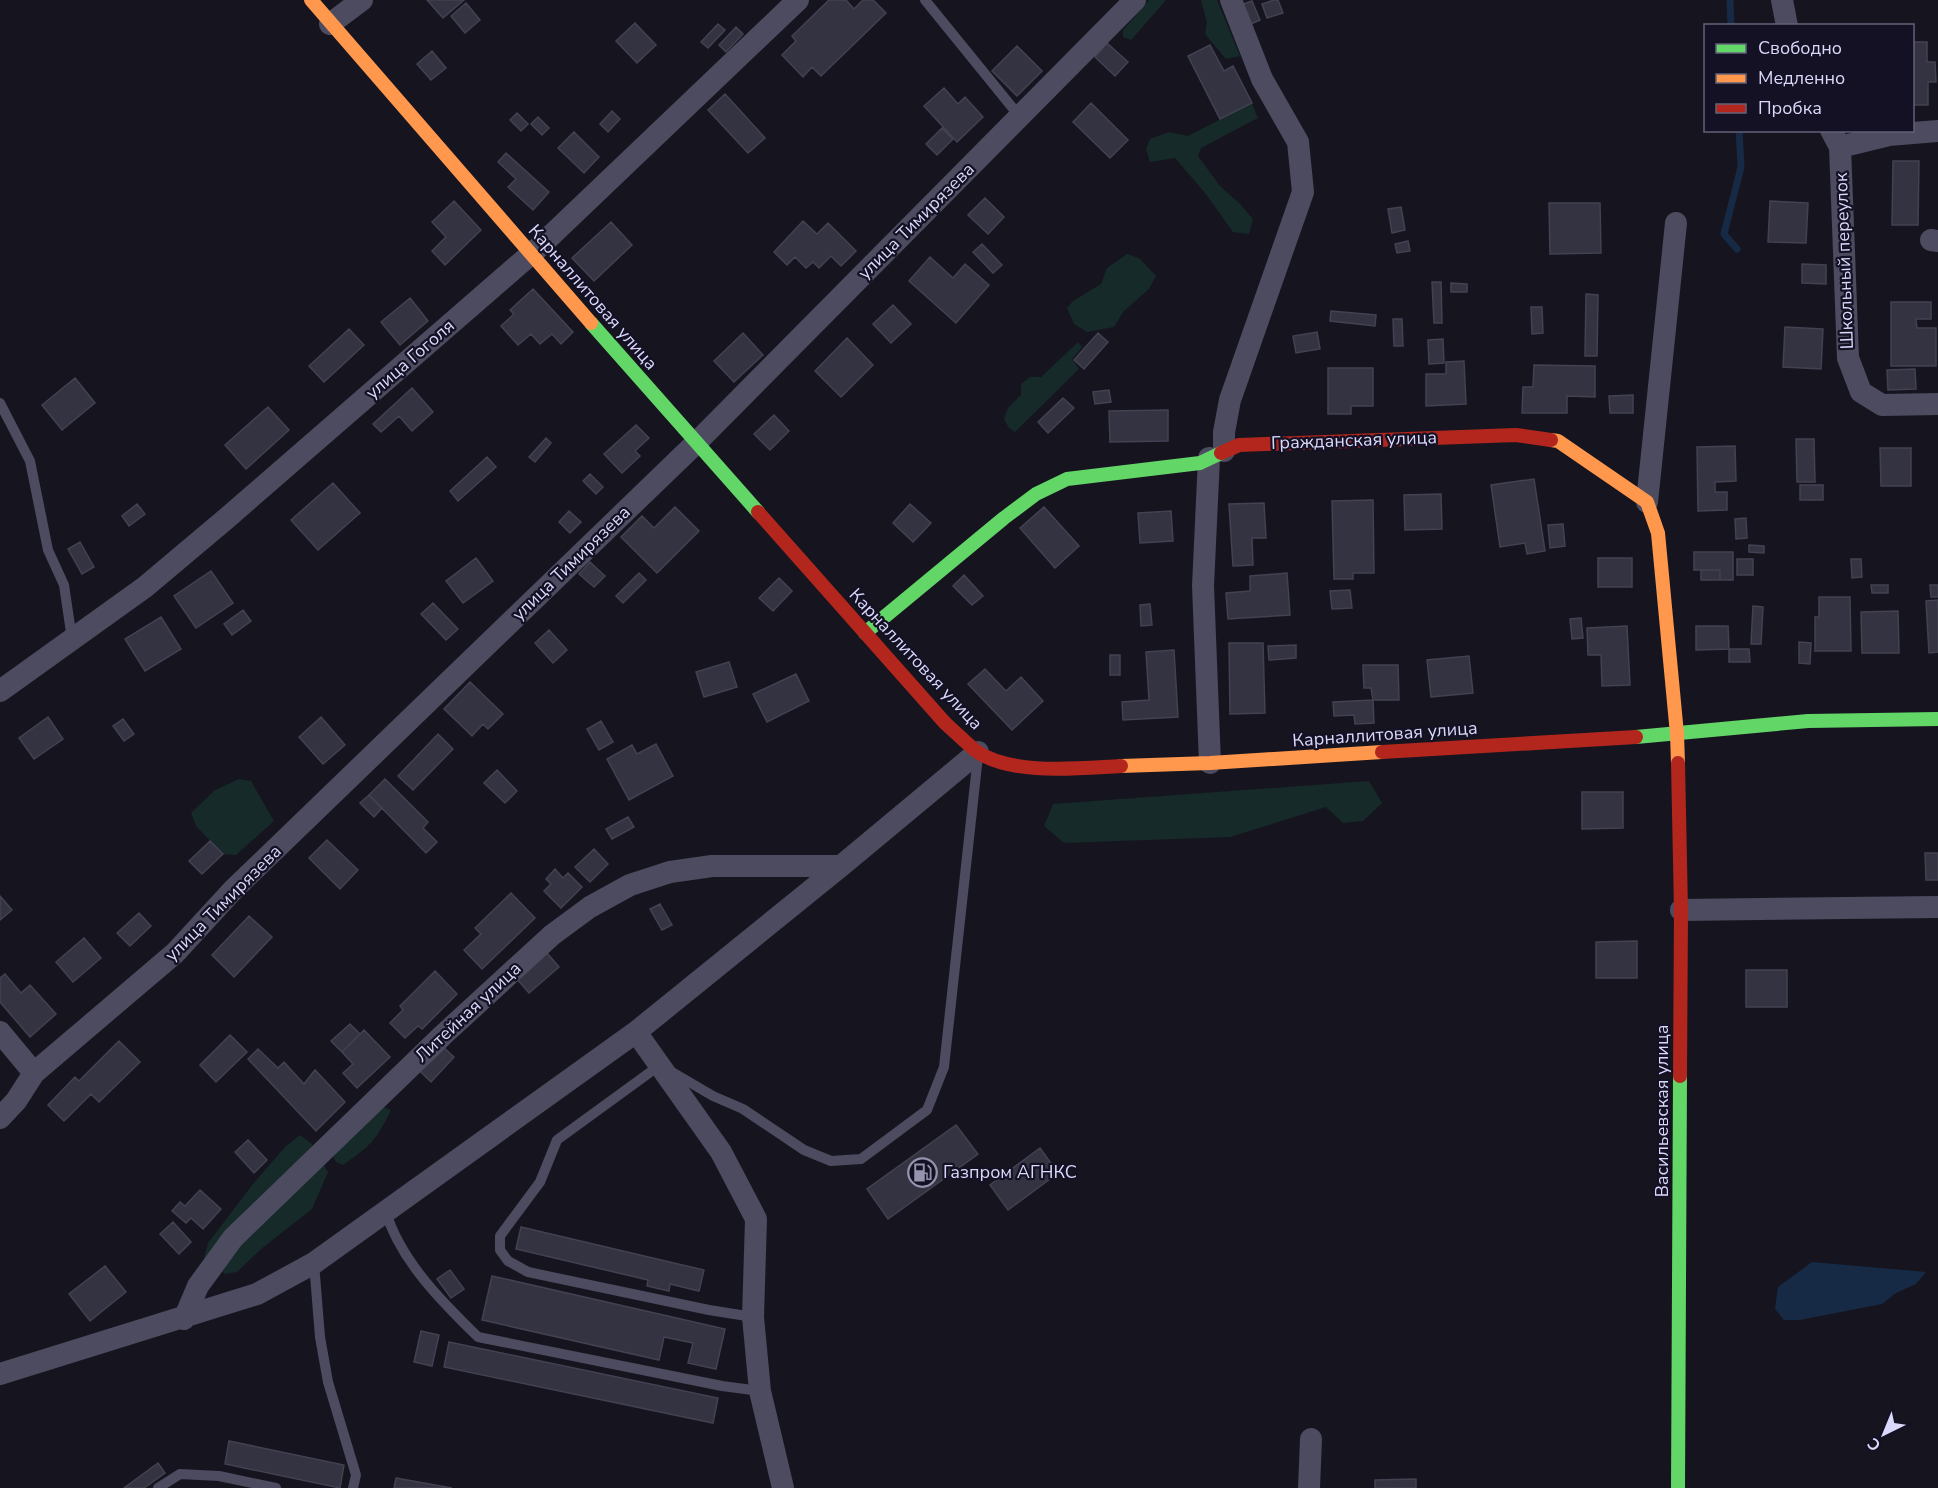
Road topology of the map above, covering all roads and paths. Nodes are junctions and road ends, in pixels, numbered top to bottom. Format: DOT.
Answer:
graph roads {
  1 [pos="311,0"];
  2 [pos="362,0"];
  3 [pos="798,0"];
  4 [pos="925,0"];
  5 [pos="1135,0"];
  6 [pos="1231,0"];
  7 [pos="1782,0"];
  8 [pos="330,24"];
  9 [pos="1787,24"];
  10 [pos="1020,117"];
  11 [pos="1938,130"];
  12 [pos="1836,139"];
  13 [pos="1676,223"];
  14 [pos="532,254"];
  15 [pos="0,403"];
  16 [pos="1938,404"];
  17 [pos="696,443"];
  18 [pos="1217,455"];
  19 [pos="1647,502"];
  20 [pos="865,633"];
  21 [pos="72,639"];
  22 [pos="0,691"];
  23 [pos="1938,719"];
  24 [pos="1677,734"];
  25 [pos="978,752"];
  26 [pos="1210,763"];
  27 [pos="842,866"];
  28 [pos="1938,907"];
  29 [pos="1681,910"];
  30 [pos="0,1032"];
  31 [pos="636,1032"];
  32 [pos="660,1065"];
  33 [pos="34,1073"];
  34 [pos="0,1118"];
  35 [pos="386,1212"];
  36 [pos="314,1263"];
  37 [pos="753,1317"];
  38 [pos="184,1319"];
  39 [pos="0,1374"];
  40 [pos="760,1391"];
  41 [pos="1311,1439"];
  42 [pos="158,1488"];
  43 [pos="276,1488"];
  44 [pos="353,1488"];
  45 [pos="783,1488"];
  46 [pos="1310,1488"];
  47 [pos="1678,1488"];
  1 -- 8 [label="street, Карналлитовая улица"];
  2 -- 8 [label="street"];
  3 -- 14 [label="street, улица Гоголя"];
  4 -- 10 [label="lane"];
  5 -- 10 [label="street, улица Тимирязева"];
  6 -- 18 [label="street"];
  7 -- 9 [label="street"];
  8 -- 14 [label="street, Карналлитовая улица"];
  10 -- 17 [label="street, улица Тимирязева"];
  11 -- 12 [label="street"];
  12 -- 16 [label="street, Школьный переулок"];
  13 -- 19 [label="street"];
  14 -- 17 [label="street, Карналлитовая улица"];
  14 -- 21 [label="street, улица Гоголя"];
  15 -- 21 [label="lane"];
  17 -- 20 [label="street, Карналлитовая улица"];
  17 -- 33 [label="street, улица Тимирязева"];
  18 -- 19 [label="street, Гражданская улица"];
  18 -- 20 [label="street, Гражданская улица"];
  18 -- 26 [label="street"];
  19 -- 24 [label="street"];
  20 -- 25 [label="street, Карналлитовая улица"];
  21 -- 22 [label="street, улица Гоголя"];
  23 -- 24 [label="street, Карналлитовая улица"];
  24 -- 26 [label="street, Карналлитовая улица"];
  24 -- 29 [label="street, Васильевская улица"];
  25 -- 26 [label="street, Карналлитовая улица"];
  25 -- 27 [label="street"];
  25 -- 32 [label="lane"];
  27 -- 31 [label="street"];
  27 -- 38 [label="street, Литейная улица"];
  28 -- 29 [label="street"];
  29 -- 47 [label="street, Васильевская улица"];
  30 -- 33 [label="street"];
  31 -- 32 [label="street"];
  31 -- 35 [label="street"];
  32 -- 37 [label="street"];
  32 -- 37 [label="lane"];
  33 -- 34 [label="street, улица Тимирязева"];
  35 -- 36 [label="street"];
  35 -- 40 [label="lane"];
  36 -- 38 [label="street"];
  36 -- 44 [label="lane"];
  37 -- 40 [label="street"];
  38 -- 39 [label="street"];
  40 -- 45 [label="street"];
  41 -- 46 [label="street"];
  42 -- 43 [label="lane"];
}
